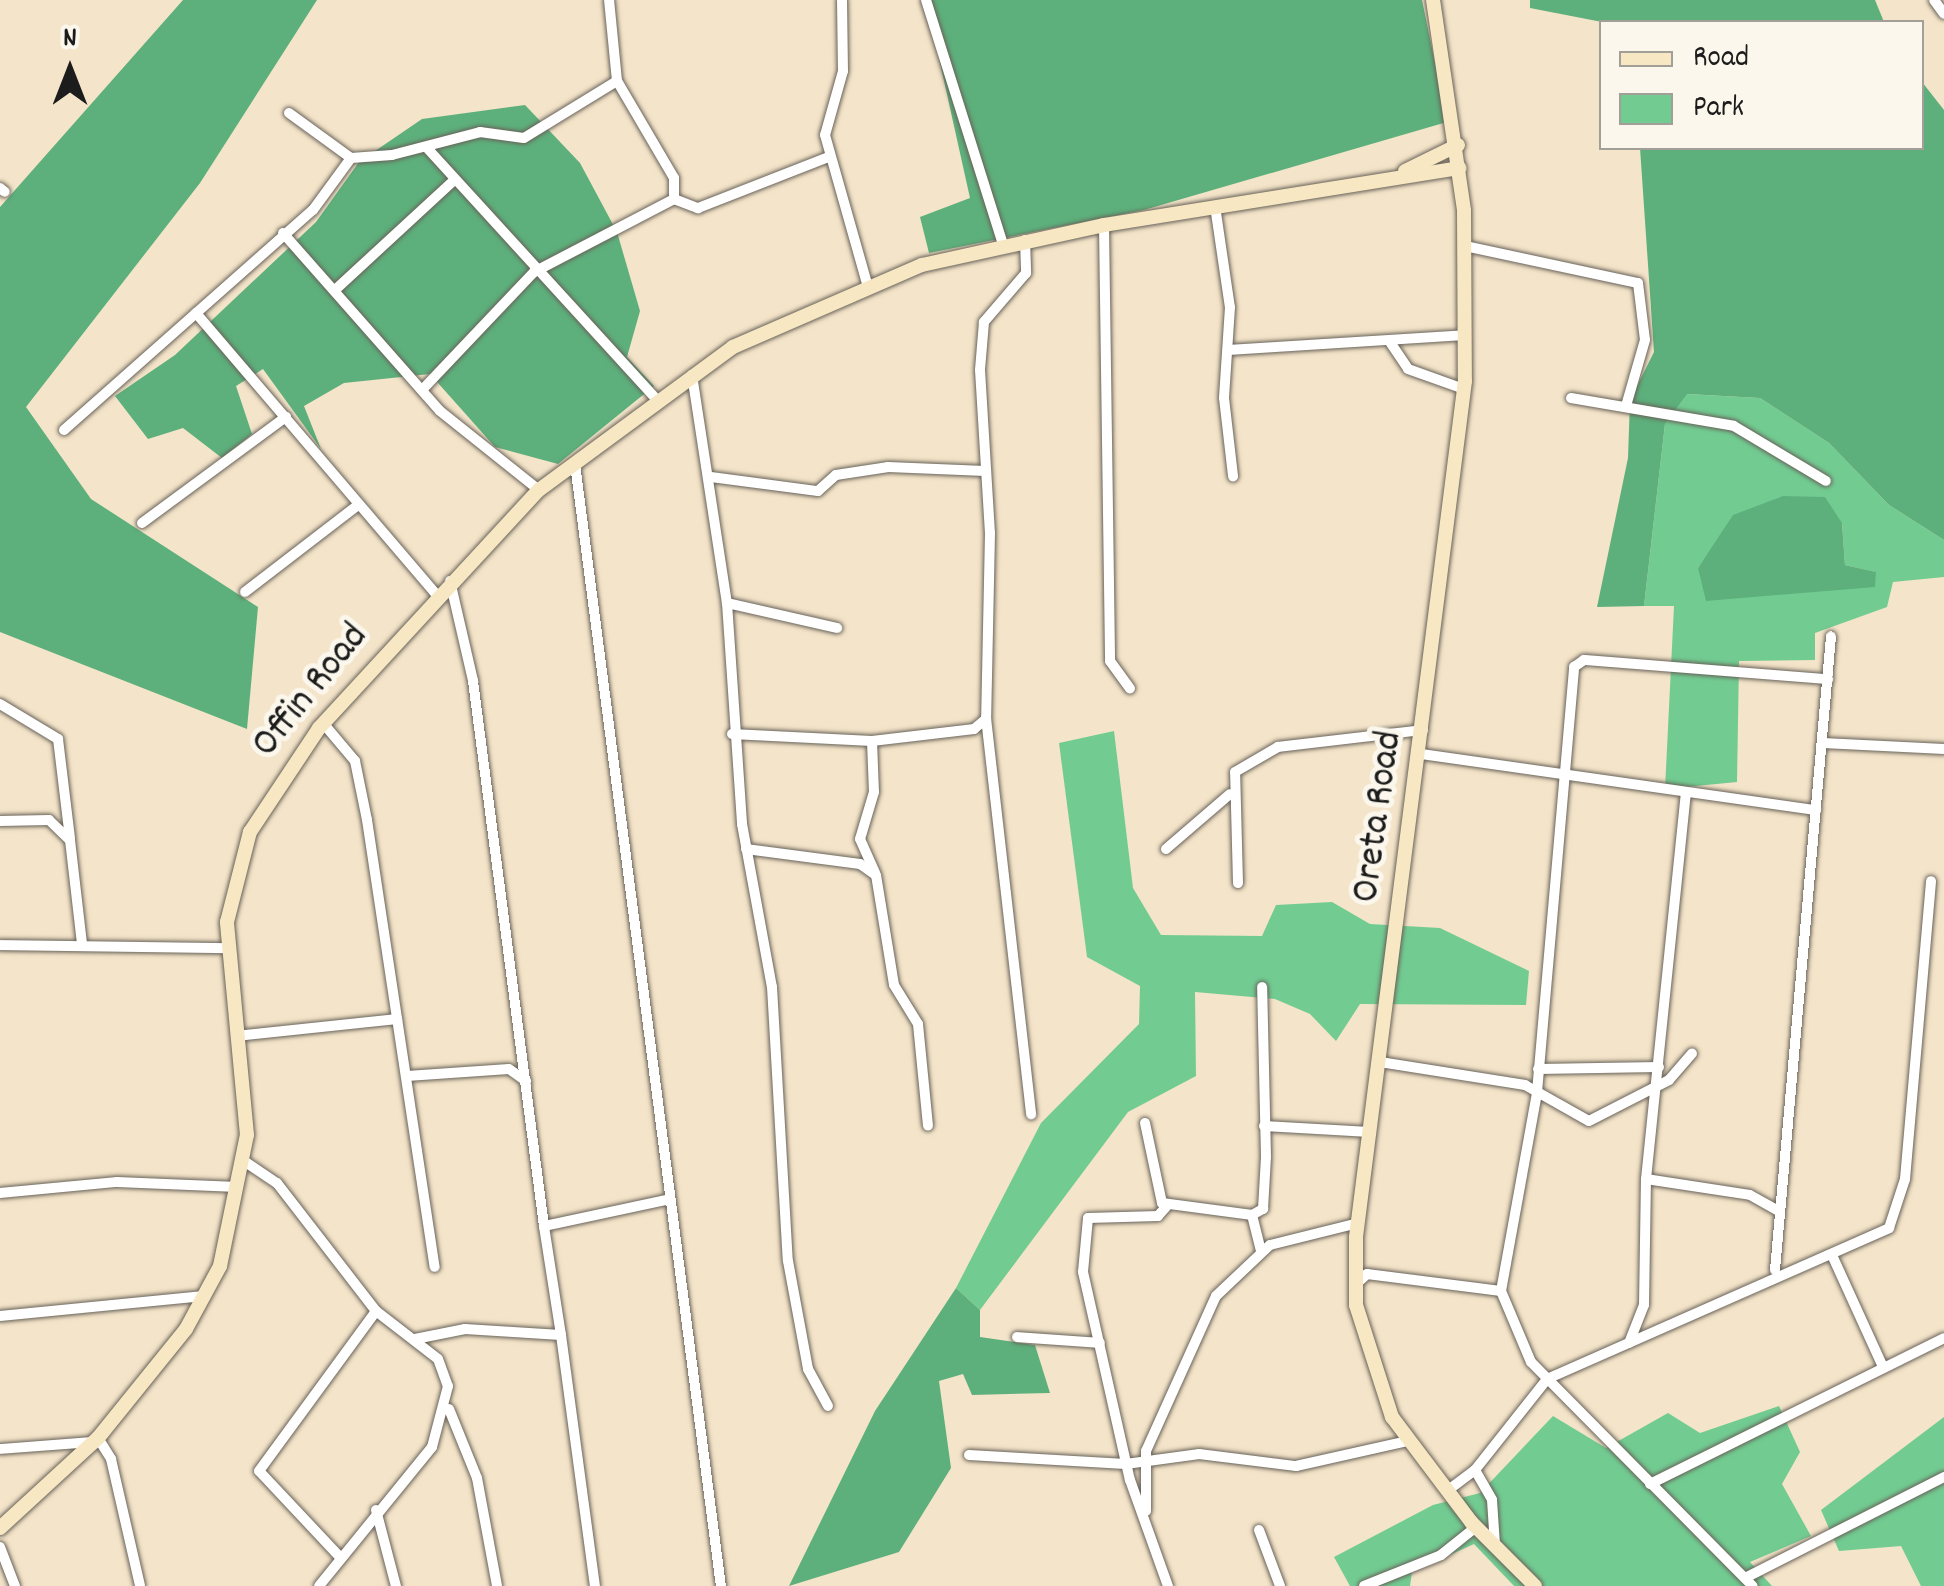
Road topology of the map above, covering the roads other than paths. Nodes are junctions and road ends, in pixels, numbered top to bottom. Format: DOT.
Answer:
graph roads {
  1 [pos="608,0"];
  2 [pos="842,0"];
  3 [pos="926,0"];
  4 [pos="1433,0"];
  5 [pos="1934,0"];
  6 [pos="1944,14"];
  7 [pos="617,81"];
  8 [pos="290,113"];
  9 [pos="1458,145"];
  10 [pos="428,149"];
  11 [pos="829,157"];
  12 [pos="351,158"];
  13 [pos="1459,168"];
  14 [pos="1400,174"];
  15 [pos="453,181"];
  16 [pos="674,199"];
  17 [pos="1214,206"];
  18 [pos="1104,225"];
  19 [pos="283,233"];
  20 [pos="1025,240"];
  21 [pos="1003,244"];
  22 [pos="1465,246"];
  23 [pos="534,272"];
  24 [pos="868,287"];
  25 [pos="335,290"];
  26 [pos="196,313"];
  27 [pos="1465,336"];
  28 [pos="1390,342"];
  29 [pos="1228,350"];
  30 [pos="692,375"];
  31 [pos="422,390"];
  32 [pos="1464,390"];
  33 [pos="1571,398"];
  34 [pos="657,400"];
  35 [pos="1626,406"];
  36 [pos="286,417"];
  37 [pos="64,430"];
  38 [pos="574,464"];
  39 [pos="985,471"];
  40 [pos="1233,476"];
  41 [pos="711,477"];
  42 [pos="1826,481"];
  43 [pos="539,490"];
  44 [pos="358,504"];
  45 [pos="142,523"];
  46 [pos="450,580"];
  47 [pos="245,592"];
  48 [pos="436,594"];
  49 [pos="726,603"];
  50 [pos="838,628"];
  51 [pos="1831,636"];
  52 [pos="1828,679"];
  53 [pos="1130,688"];
  54 [pos="0,704"];
  55 [pos="986,718"];
  56 [pos="324,723"];
  57 [pos="1424,730"];
  58 [pos="732,734"];
  59 [pos="872,742"];
  60 [pos="1822,743"];
  61 [pos="1944,750"];
  62 [pos="1421,754"];
  63 [pos="1564,778"];
  64 [pos="1230,794"];
  65 [pos="1686,794"];
  66 [pos="1816,810"];
  67 [pos="0,821"];
  68 [pos="70,840"];
  69 [pos="746,848"];
  70 [pos="1166,849"];
  71 [pos="875,874"];
  72 [pos="1931,881"];
  73 [pos="1238,883"];
  74 [pos="82,943"];
  75 [pos="0,946"];
  76 [pos="227,948"];
  77 [pos="1262,987"];
  78 [pos="398,1019"];
  79 [pos="236,1036"];
  80 [pos="1692,1054"];
  81 [pos="1380,1062"];
  82 [pos="1658,1067"];
  83 [pos="1538,1069"];
  84 [pos="407,1076"];
  85 [pos="526,1081"];
  86 [pos="1657,1087"];
  87 [pos="1538,1092"];
  88 [pos="1030,1114"];
  89 [pos="1145,1122"];
  90 [pos="928,1126"];
  91 [pos="1264,1126"];
  92 [pos="1370,1132"];
  93 [pos="244,1161"];
  94 [pos="1646,1179"];
  95 [pos="238,1187"];
  96 [pos="0,1193"];
  97 [pos="666,1200"];
  98 [pos="1166,1207"];
  99 [pos="1778,1210"];
  100 [pos="1252,1215"];
  101 [pos="1358,1223"];
  102 [pos="544,1226"];
  103 [pos="1261,1252"];
  104 [pos="1832,1255"];
  105 [pos="436,1267"];
  106 [pos="1775,1270"];
  107 [pos="1356,1284"];
  108 [pos="1501,1291"];
  109 [pos="204,1296"];
  110 [pos="376,1311"];
  111 [pos="0,1316"];
  112 [pos="560,1336"];
  113 [pos="1017,1337"];
  114 [pos="414,1338"];
  115 [pos="1944,1338"];
  116 [pos="1100,1342"];
  117 [pos="1628,1344"];
  118 [pos="1883,1367"];
  119 [pos="1548,1379"];
  120 [pos="828,1406"];
  121 [pos="449,1409"];
  122 [pos="96,1440"];
  123 [pos="1408,1441"];
  124 [pos="0,1450"];
  125 [pos="969,1455"];
  126 [pos="1144,1459"];
  127 [pos="1126,1464"];
  128 [pos="1474,1470"];
  129 [pos="1944,1477"];
  130 [pos="1650,1484"];
  131 [pos="1447,1491"];
  132 [pos="376,1510"];
  133 [pos="1146,1524"];
  134 [pos="1476,1527"];
  135 [pos="0,1528"];
  136 [pos="1259,1530"];
  137 [pos="1496,1546"];
  138 [pos="0,1547"];
  139 [pos="338,1555"];
  140 [pos="1749,1582"];
  141 [pos="16,1586"];
  142 [pos="140,1586"];
  143 [pos="319,1586"];
  144 [pos="396,1586"];
  145 [pos="497,1586"];
  146 [pos="596,1586"];
  147 [pos="721,1586"];
  148 [pos="1168,1586"];
  149 [pos="1280,1586"];
  150 [pos="1364,1586"];
  151 [pos="1535,1586"];
  1 -- 7 [label="street"];
  2 -- 11 [label="street"];
  3 -- 21 [label="street"];
  4 -- 9 [label="street, Oreta Road"];
  5 -- 6 [label="street"];
  7 -- 10 [label="street"];
  7 -- 16 [label="street"];
  8 -- 12 [label="street"];
  9 -- 13 [label="street, Oreta Road"];
  9 -- 14 [label="street"];
  10 -- 12 [label="street"];
  10 -- 15 [label="street"];
  11 -- 16 [label="street"];
  11 -- 24 [label="street"];
  12 -- 19 [label="street"];
  13 -- 14 [label="street"];
  13 -- 22 [label="street, Oreta Road"];
  14 -- 17 [label="street, Offin Road"];
  15 -- 23 [label="street"];
  15 -- 25 [label="street"];
  16 -- 23 [label="street"];
  17 -- 18 [label="street, Offin Road"];
  17 -- 29 [label="street"];
  18 -- 20 [label="street, Offin Road"];
  18 -- 53 [label="street"];
  19 -- 25 [label="street"];
  19 -- 26 [label="street"];
  20 -- 21 [label="street, Offin Road"];
  20 -- 39 [label="street"];
  21 -- 24 [label="street, Offin Road"];
  22 -- 27 [label="street, Oreta Road"];
  22 -- 35 [label="street"];
  23 -- 31 [label="street"];
  23 -- 34 [label="street"];
  24 -- 30 [label="street, Offin Road"];
  25 -- 31 [label="street"];
  26 -- 36 [label="street"];
  26 -- 37 [label="street"];
  27 -- 28 [label="street"];
  27 -- 32 [label="street, Oreta Road"];
  28 -- 29 [label="street"];
  28 -- 32 [label="street"];
  29 -- 40 [label="street"];
  30 -- 34 [label="street, Offin Road"];
  30 -- 41 [label="street"];
  31 -- 43 [label="street"];
  32 -- 57 [label="street, Oreta Road"];
  33 -- 35 [label="street"];
  34 -- 38 [label="street, Offin Road"];
  35 -- 42 [label="street"];
  36 -- 44 [label="street"];
  36 -- 45 [label="street"];
  38 -- 43 [label="street, Offin Road"];
  38 -- 97 [label="street"];
  39 -- 41 [label="street"];
  39 -- 55 [label="street"];
  41 -- 49 [label="street"];
  43 -- 46 [label="street, Offin Road"];
  44 -- 47 [label="street"];
  44 -- 48 [label="street"];
  46 -- 48 [label="street, Offin Road"];
  46 -- 85 [label="street"];
  48 -- 56 [label="street, Offin Road"];
  49 -- 50 [label="street"];
  49 -- 58 [label="street"];
  51 -- 52 [label="street"];
  52 -- 60 [label="street"];
  52 -- 63 [label="street"];
  54 -- 68 [label="street"];
  55 -- 59 [label="street"];
  55 -- 88 [label="street"];
  56 -- 76 [label="street, Offin Road"];
  56 -- 78 [label="street"];
  57 -- 62 [label="street, Oreta Road"];
  57 -- 64 [label="street"];
  58 -- 59 [label="street"];
  58 -- 69 [label="street"];
  59 -- 71 [label="street"];
  60 -- 61 [label="street"];
  60 -- 66 [label="street"];
  62 -- 63 [label="street"];
  62 -- 81 [label="street, Oreta Road"];
  63 -- 65 [label="street"];
  63 -- 83 [label="street"];
  64 -- 70 [label="street"];
  64 -- 73 [label="street"];
  65 -- 66 [label="street"];
  65 -- 82 [label="street"];
  66 -- 99 [label="street"];
  67 -- 68 [label="street"];
  68 -- 74 [label="street"];
  69 -- 71 [label="street"];
  69 -- 120 [label="street"];
  71 -- 90 [label="street"];
  72 -- 104 [label="street"];
  74 -- 75 [label="street"];
  74 -- 76 [label="street"];
  76 -- 79 [label="street, Offin Road"];
  77 -- 91 [label="street"];
  78 -- 79 [label="street"];
  78 -- 84 [label="street"];
  79 -- 93 [label="street, Offin Road"];
  80 -- 86 [label="street"];
  81 -- 87 [label="street"];
  81 -- 92 [label="street, Oreta Road"];
  82 -- 83 [label="street"];
  82 -- 86 [label="street"];
  83 -- 87 [label="street"];
  84 -- 85 [label="street"];
  84 -- 105 [label="street"];
  85 -- 102 [label="street"];
  86 -- 87 [label="street"];
  86 -- 94 [label="street"];
  87 -- 108 [label="street"];
  89 -- 98 [label="street"];
  91 -- 92 [label="street"];
  91 -- 100 [label="street"];
  92 -- 101 [label="street, Oreta Road"];
  93 -- 95 [label="street, Offin Road"];
  93 -- 110 [label="street"];
  94 -- 99 [label="street"];
  94 -- 117 [label="street"];
  95 -- 96 [label="street"];
  95 -- 109 [label="street, Offin Road"];
  97 -- 102 [label="street"];
  97 -- 147 [label="street"];
  98 -- 100 [label="street"];
  98 -- 116 [label="street"];
  99 -- 106 [label="street"];
  100 -- 103 [label="street"];
  101 -- 103 [label="street"];
  101 -- 107 [label="street, Oreta Road"];
  102 -- 112 [label="street"];
  103 -- 126 [label="street"];
  104 -- 117 [label="street"];
  104 -- 118 [label="street"];
  107 -- 108 [label="street"];
  107 -- 123 [label="street, Oreta Road"];
  108 -- 119 [label="street"];
  109 -- 111 [label="street"];
  109 -- 122 [label="street, Offin Road"];
  110 -- 114 [label="street"];
  110 -- 139 [label="street"];
  112 -- 114 [label="street"];
  112 -- 146 [label="street"];
  113 -- 116 [label="street"];
  114 -- 121 [label="street"];
  115 -- 118 [label="street"];
  116 -- 127 [label="street"];
  117 -- 119 [label="street"];
  118 -- 130 [label="street"];
  119 -- 128 [label="street"];
  119 -- 130 [label="street"];
  121 -- 132 [label="street"];
  121 -- 145 [label="street"];
  122 -- 124 [label="street"];
  122 -- 135 [label="street, Offin Road"];
  122 -- 142 [label="street"];
  123 -- 126 [label="street"];
  123 -- 131 [label="street, Oreta Road"];
  125 -- 127 [label="street"];
  126 -- 127 [label="street"];
  126 -- 133 [label="street"];
  127 -- 133 [label="street"];
  128 -- 131 [label="street"];
  128 -- 137 [label="street"];
  129 -- 140 [label="street"];
  130 -- 140 [label="street"];
  131 -- 134 [label="street, Oreta Road"];
  132 -- 139 [label="street"];
  132 -- 144 [label="street"];
  133 -- 148 [label="street"];
  134 -- 137 [label="street, Oreta Road"];
  134 -- 150 [label="street"];
  136 -- 149 [label="street"];
  137 -- 151 [label="street, Oreta Road"];
  138 -- 141 [label="street"];
  139 -- 143 [label="street"];
}
